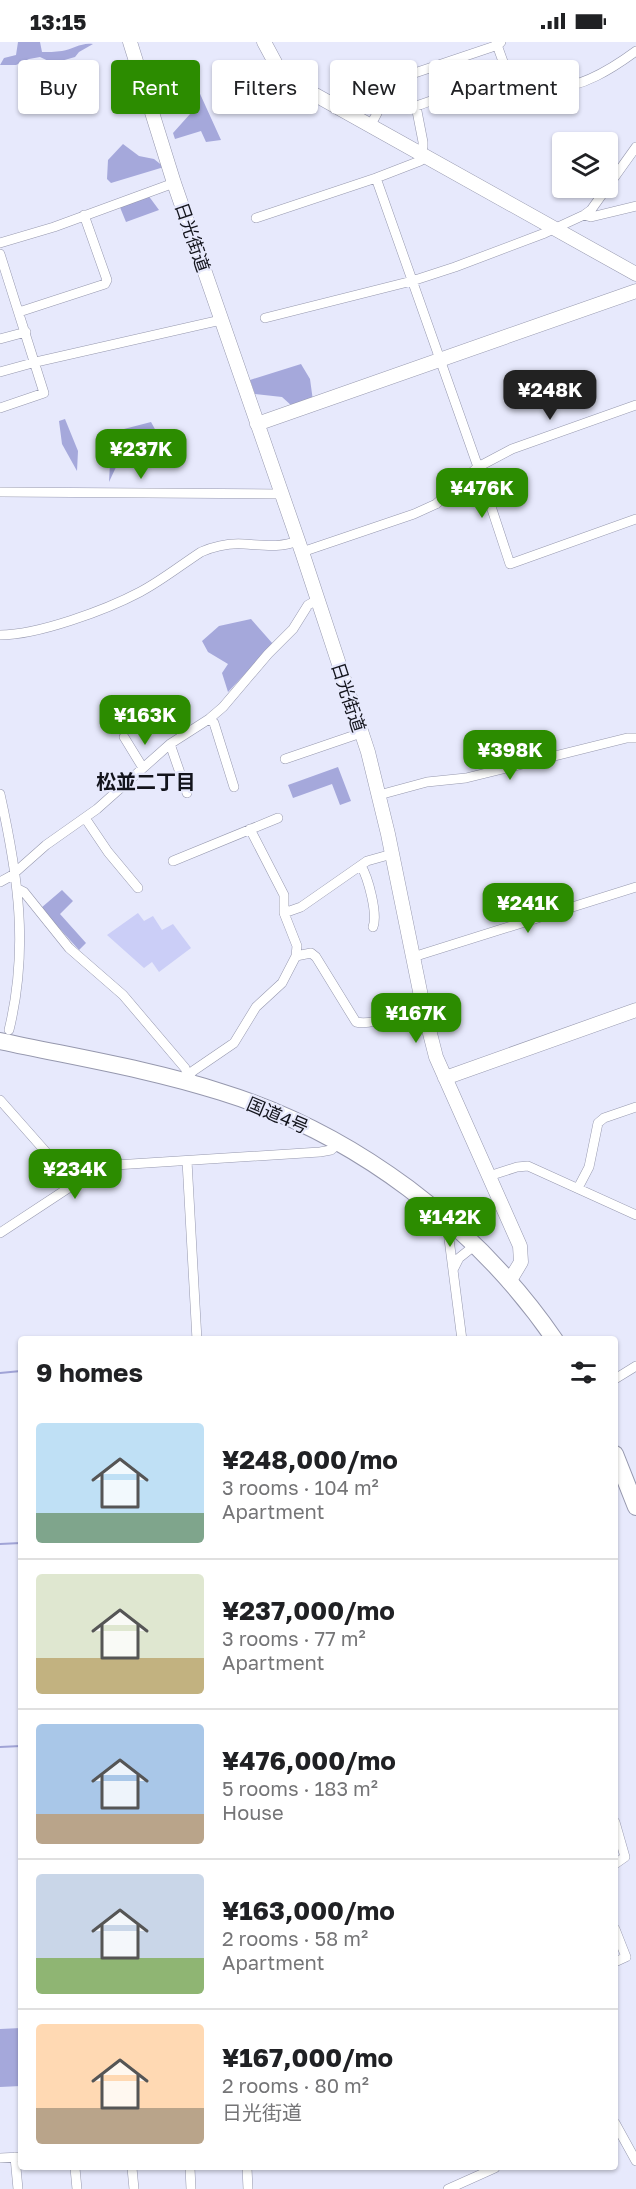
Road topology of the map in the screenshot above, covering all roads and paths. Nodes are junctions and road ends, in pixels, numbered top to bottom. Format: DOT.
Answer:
graph roads {
  1 [pos="130,42"];
  2 [pos="264,42"];
  3 [pos="498,43"];
  4 [pos="636,51"];
  5 [pos="503,60"];
  6 [pos="579,82"];
  7 [pos="429,102"];
  8 [pos="370,126"];
  9 [pos="636,147"];
  10 [pos="423,155"];
  11 [pos="376,178"];
  12 [pos="174,183"];
  13 [pos="636,206"];
  14 [pos="84,215"];
  15 [pos="584,215"];
  16 [pos="256,218"];
  17 [pos="556,228"];
  18 [pos="0,243"];
  19 [pos="0,254"];
  20 [pos="3,272"];
  21 [pos="636,274"];
  22 [pos="412,281"];
  23 [pos="636,291"];
  24 [pos="19,312"];
  25 [pos="265,318"];
  26 [pos="222,320"];
  27 [pos="26,332"];
  28 [pos="0,339"];
  29 [pos="441,360"];
  30 [pos="36,362"];
  31 [pos="0,372"];
  32 [pos="636,405"];
  33 [pos="0,408"];
  34 [pos="257,424"];
  35 [pos="478,467"];
  36 [pos="0,492"];
  37 [pos="281,494"];
  38 [pos="636,519"];
  39 [pos="300,547"];
  40 [pos="317,600"];
  41 [pos="0,635"];
  42 [pos="209,719"];
  43 [pos="361,733"];
  44 [pos="124,737"];
  45 [pos="636,738"];
  46 [pos="170,744"];
  47 [pos="285,759"];
  48 [pos="143,768"];
  49 [pos="234,787"];
  50 [pos="188,793"];
  51 [pos="0,794"];
  52 [pos="379,795"];
  53 [pos="85,818"];
  54 [pos="278,818"];
  55 [pos="249,829"];
  56 [pos="392,854"];
  57 [pos="173,861"];
  58 [pos="361,866"];
  59 [pos="16,871"];
  60 [pos="0,882"];
  61 [pos="636,887"];
  62 [pos="138,888"];
  63 [pos="18,889"];
  64 [pos="284,913"];
  65 [pos="373,927"];
  66 [pos="296,956"];
  67 [pos="413,957"];
  68 [pos="423,1006"];
  69 [pos="636,1010"];
  70 [pos="4,1036"];
  71 [pos="187,1078"];
  72 [pos="445,1078"];
  73 [pos="0,1100"];
  74 [pos="636,1107"];
  75 [pos="339,1143"];
  76 [pos="187,1161"];
  77 [pos="489,1176"];
  78 [pos="77,1179"];
  79 [pos="578,1188"];
  80 [pos="636,1215"];
  81 [pos="444,1218"];
  82 [pos="0,1233"];
  83 [pos="474,1246"];
  84 [pos="453,1270"];
  85 [pos="509,1282"];
  86 [pos="197,1336"];
  87 [pos="461,1336"];
  88 [pos="552,1336"];
  89 [pos="636,1366"];
  90 [pos="618,1377"];
  91 [pos="618,1462"];
  92 [pos="636,1507"];
  93 [pos="618,1832"];
  94 [pos="618,1862"];
  95 [pos="618,1937"];
  96 [pos="618,1961"];
  97 [pos="618,2128"];
  98 [pos="18,2157"];
  99 [pos="0,2158"];
  100 [pos="636,2161"];
  101 [pos="75,2170"];
  102 [pos="132,2170"];
  103 [pos="190,2170"];
  104 [pos="247,2170"];
  105 [pos="491,2170"];
  106 [pos="18,2189"];
  107 [pos="77,2189"];
  108 [pos="134,2189"];
  109 [pos="191,2189"];
  110 [pos="248,2189"];
  111 [pos="448,2189"];
  1 -- 12 [label="main road, 日光街道"];
  2 -- 8 [label="main road"];
  3 -- 5 [label="street"];
  3 -- 8 [label="street"];
  4 -- 6 [label="street"];
  7 -- 10 [label="street"];
  8 -- 10 [label="main road"];
  9 -- 15 [label="street"];
  10 -- 11 [label="street"];
  10 -- 17 [label="main road"];
  11 -- 16 [label="street"];
  11 -- 22 [label="street"];
  12 -- 14 [label="street"];
  12 -- 26 [label="main road, 日光街道"];
  13 -- 15 [label="street"];
  14 -- 18 [label="street"];
  14 -- 24 [label="street"];
  15 -- 17 [label="street"];
  17 -- 21 [label="main road"];
  17 -- 22 [label="street"];
  19 -- 20 [label="street"];
  20 -- 24 [label="street"];
  22 -- 25 [label="street"];
  22 -- 29 [label="street"];
  23 -- 29 [label="main road"];
  24 -- 27 [label="street"];
  26 -- 30 [label="street"];
  26 -- 34 [label="main road, 日光街道"];
  27 -- 28 [label="street"];
  27 -- 30 [label="street"];
  29 -- 34 [label="main road"];
  29 -- 35 [label="street"];
  30 -- 31 [label="street"];
  30 -- 33 [label="street"];
  32 -- 35 [label="street"];
  34 -- 37 [label="main road, 日光街道"];
  35 -- 38 [label="street"];
  35 -- 39 [label="street"];
  36 -- 37 [label="street"];
  37 -- 39 [label="main road, 日光街道"];
  39 -- 40 [label="main road, 日光街道"];
  39 -- 41 [label="street"];
  40 -- 42 [label="street"];
  40 -- 43 [label="main road, 日光街道"];
  42 -- 46 [label="street"];
  42 -- 49 [label="street"];
  43 -- 47 [label="street"];
  43 -- 52 [label="main road, 日光街道"];
  44 -- 48 [label="street"];
  45 -- 52 [label="street"];
  46 -- 48 [label="street"];
  46 -- 50 [label="street"];
  48 -- 53 [label="street"];
  51 -- 59 [label="street"];
  52 -- 56 [label="main road, 日光街道"];
  53 -- 59 [label="street"];
  53 -- 62 [label="street"];
  54 -- 55 [label="street"];
  55 -- 57 [label="street"];
  55 -- 64 [label="street"];
  56 -- 58 [label="street"];
  56 -- 67 [label="main road, 日光街道"];
  58 -- 64 [label="street"];
  58 -- 65 [label="street"];
  59 -- 60 [label="street"];
  59 -- 63 [label="street"];
  61 -- 67 [label="street"];
  63 -- 70 [label="street"];
  63 -- 71 [label="street"];
  64 -- 66 [label="street"];
  66 -- 68 [label="street"];
  66 -- 71 [label="street"];
  67 -- 68 [label="main road, 日光街道"];
  68 -- 72 [label="main road, 日光街道"];
  69 -- 72 [label="main road"];
  70 -- 71 [label="highway, 国道4号"];
  71 -- 75 [label="highway, 国道4号"];
  72 -- 77 [label="main road, 日光街道"];
  73 -- 78 [label="street"];
  74 -- 79 [label="street"];
  75 -- 76 [label="street"];
  75 -- 81 [label="highway, 国道4号"];
  76 -- 78 [label="street"];
  76 -- 86 [label="street"];
  77 -- 79 [label="street"];
  77 -- 85 [label="main road, 日光街道"];
  78 -- 82 [label="street"];
  79 -- 80 [label="street"];
  81 -- 83 [label="highway, 国道4号"];
  81 -- 84 [label="street"];
  83 -- 84 [label="street"];
  83 -- 85 [label="highway, 国道4号"];
  84 -- 87 [label="street"];
  85 -- 88 [label="highway"];
  89 -- 90 [label="street"];
  91 -- 92 [label="highway"];
  93 -- 94 [label="street"];
  95 -- 96 [label="street"];
  97 -- 100 [label="street"];
  98 -- 99 [label="street"];
  98 -- 106 [label="street"];
  101 -- 107 [label="street"];
  102 -- 108 [label="street"];
  103 -- 109 [label="street"];
  104 -- 110 [label="street"];
  105 -- 111 [label="street"];
}
